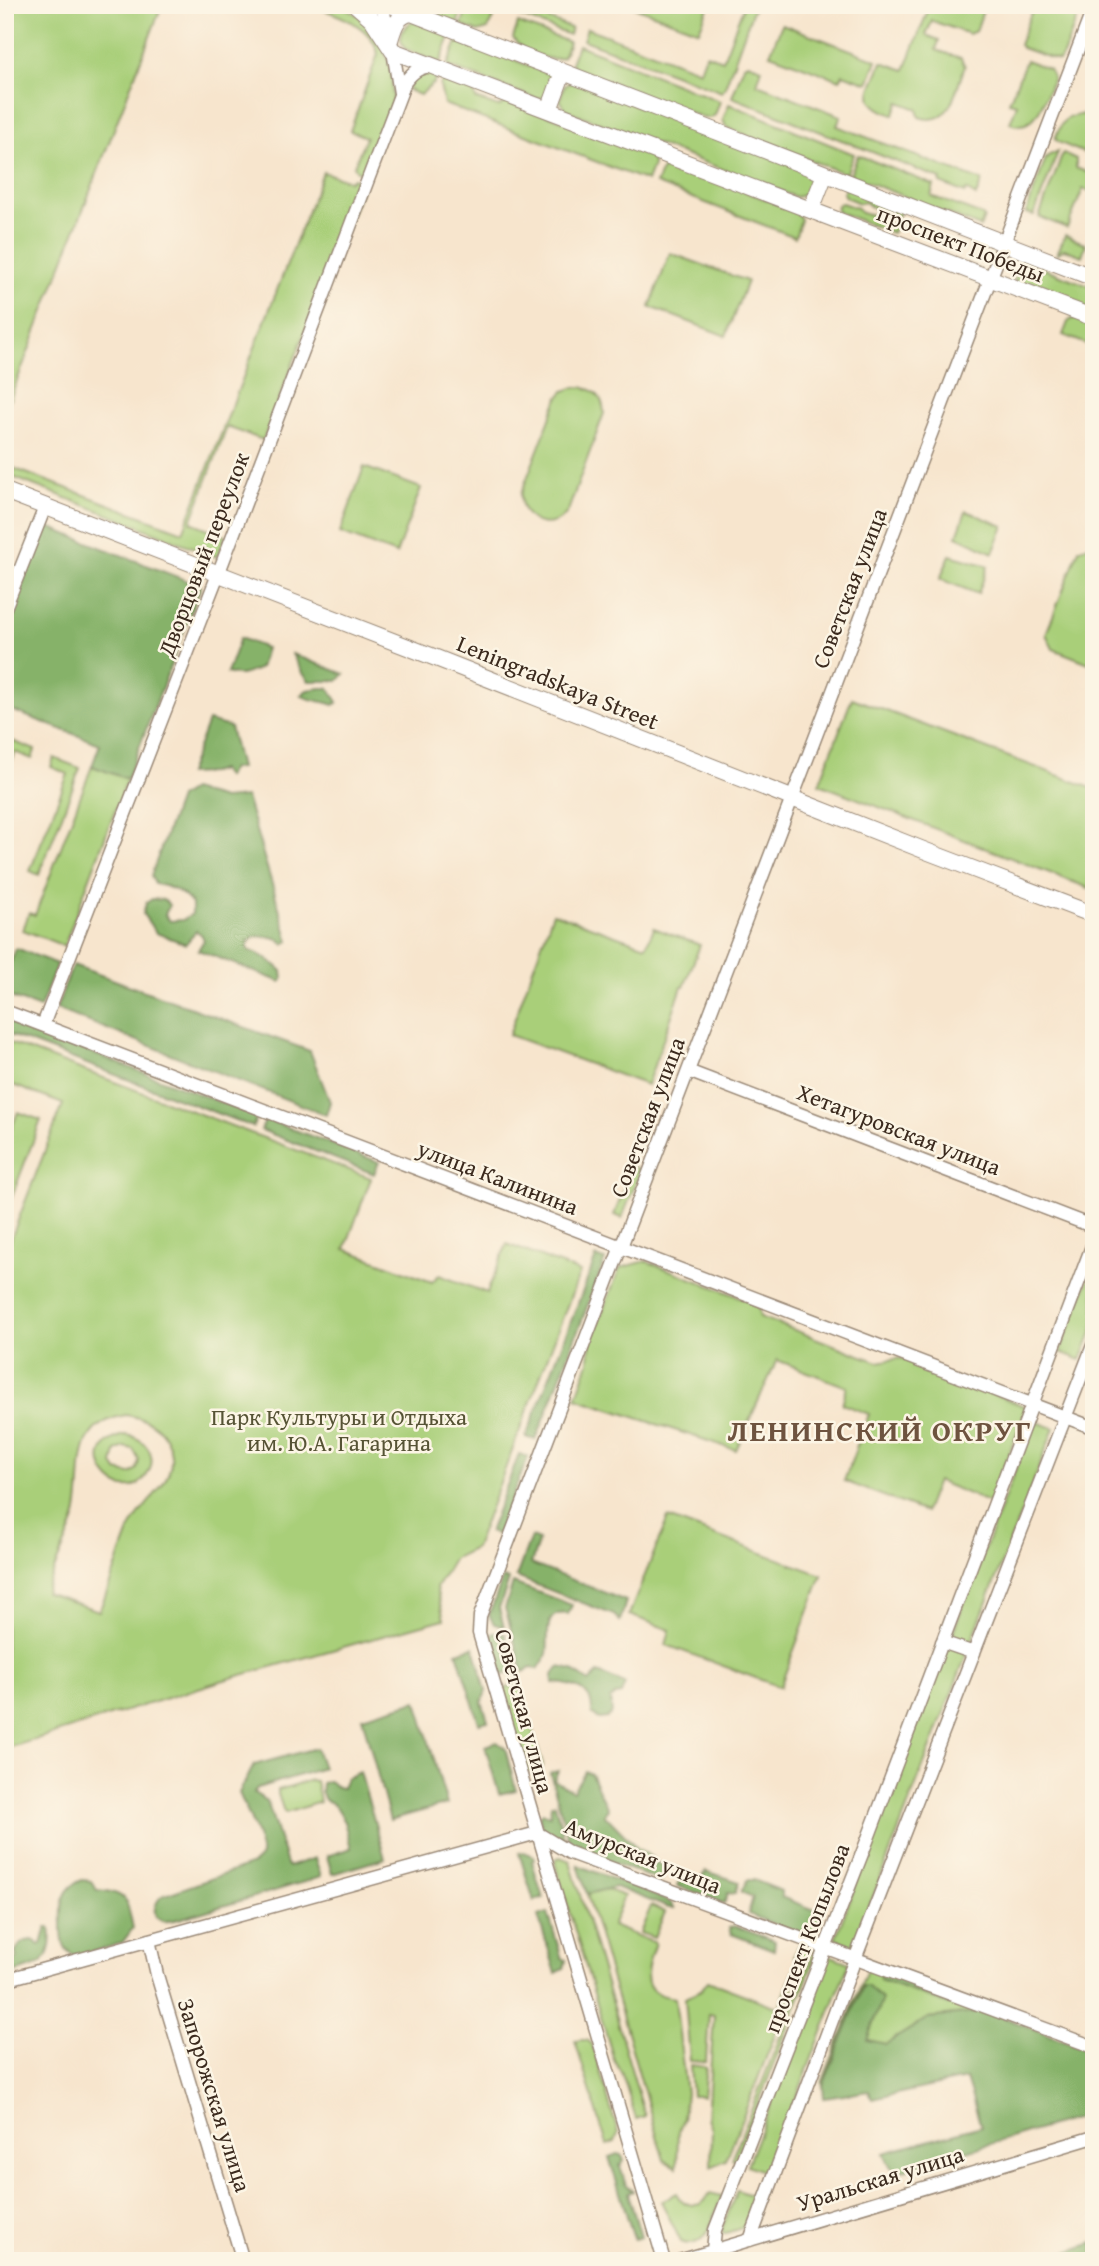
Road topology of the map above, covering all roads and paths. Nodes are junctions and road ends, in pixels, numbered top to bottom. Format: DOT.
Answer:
graph roads {
  1 [pos="356,5"];
  2 [pos="382,5"];
  3 [pos="391,5"];
  4 [pos="1094,7"];
  5 [pos="411,13"];
  6 [pos="392,46"];
  7 [pos="434,66"];
  8 [pos="564,72"];
  9 [pos="400,97"];
  10 [pos="549,110"];
  11 [pos="825,174"];
  12 [pos="811,210"];
  13 [pos="1003,242"];
  14 [pos="989,278"];
  15 [pos="1094,278"];
  16 [pos="1094,318"];
  17 [pos="5,491"];
  18 [pos="45,507"];
  19 [pos="218,574"];
  20 [pos="5,608"];
  21 [pos="792,798"];
  22 [pos="1094,915"];
  23 [pos="5,1011"];
  24 [pos="43,1026"];
  25 [pos="688,1071"];
  26 [pos="1094,1227"];
  27 [pos="1094,1241"];
  28 [pos="620,1246"];
  29 [pos="1094,1343"];
  30 [pos="1032,1404"];
  31 [pos="1065,1417"];
  32 [pos="1094,1428"];
  33 [pos="942,1642"];
  34 [pos="974,1653"];
  35 [pos="537,1833"];
  36 [pos="149,1940"];
  37 [pos="825,1948"];
  38 [pos="855,1959"];
  39 [pos="5,1980"];
  40 [pos="1094,2047"];
  41 [pos="1094,2137"];
  42 [pos="750,2239"];
  43 [pos="713,2250"];
  44 [pos="243,2261"];
  45 [pos="664,2261"];
  46 [pos="679,2261"];
  1 -- 6 [label="main road"];
  2 -- 6 [label="street"];
  3 -- 5 [label="main road, проспект Победы"];
  4 -- 13 [label="street, Советская улица"];
  5 -- 6 [label="main road"];
  5 -- 8 [label="main road, проспект Победы"];
  6 -- 7 [label="main road, проспект Победы"];
  6 -- 9 [label="street, Дворцовый переулок"];
  7 -- 9 [label="street, Дворцовый переулок"];
  7 -- 10 [label="main road, проспект Победы"];
  8 -- 10 [label="main road"];
  8 -- 11 [label="main road, проспект Победы"];
  9 -- 19 [label="street, Дворцовый переулок"];
  10 -- 12 [label="main road, проспект Победы"];
  11 -- 12 [label="main road"];
  11 -- 13 [label="main road, проспект Победы"];
  12 -- 14 [label="main road, проспект Победы"];
  13 -- 14 [label="street, Советская улица"];
  13 -- 15 [label="main road, проспект Победы"];
  14 -- 16 [label="main road, проспект Победы"];
  14 -- 21 [label="street, Советская улица"];
  17 -- 18 [label="main road, Leningradskaya Street"];
  18 -- 19 [label="main road, Leningradskaya Street"];
  18 -- 20 [label="street"];
  19 -- 21 [label="main road, Leningradskaya Street"];
  19 -- 24 [label="street, Дворцовый переулок"];
  21 -- 22 [label="main road, Leningradskaya Street"];
  21 -- 25 [label="street, Советская улица"];
  23 -- 24 [label="street, улица Калинина"];
  24 -- 28 [label="street, улица Калинина"];
  25 -- 26 [label="street, Хетагуровская улица"];
  25 -- 28 [label="street, Советская улица"];
  27 -- 30 [label="street, проспект Копылова"];
  28 -- 30 [label="street, улица Калинина"];
  28 -- 35 [label="street, Советская улица"];
  29 -- 31 [label="street"];
  30 -- 31 [label="street, улица Калинина"];
  30 -- 33 [label="street, проспект Копылова"];
  31 -- 32 [label="street, улица Калинина"];
  31 -- 34 [label="street"];
  33 -- 34 [label="street"];
  33 -- 37 [label="street, проспект Копылова"];
  34 -- 38 [label="street"];
  35 -- 36 [label="street, Амурская улица"];
  35 -- 37 [label="street, Амурская улица"];
  35 -- 45 [label="street, Советская улица"];
  36 -- 39 [label="street, Амурская улица"];
  36 -- 44 [label="street, Запорожская улица"];
  37 -- 38 [label="street, Амурская улица"];
  37 -- 43 [label="street, проспект Копылова"];
  38 -- 40 [label="street, Амурская улица"];
  38 -- 42 [label="street"];
  41 -- 42 [label="street, Уральская улица"];
  42 -- 43 [label="street, Уральская улица"];
  43 -- 46 [label="street, Уральская улица"];
}
